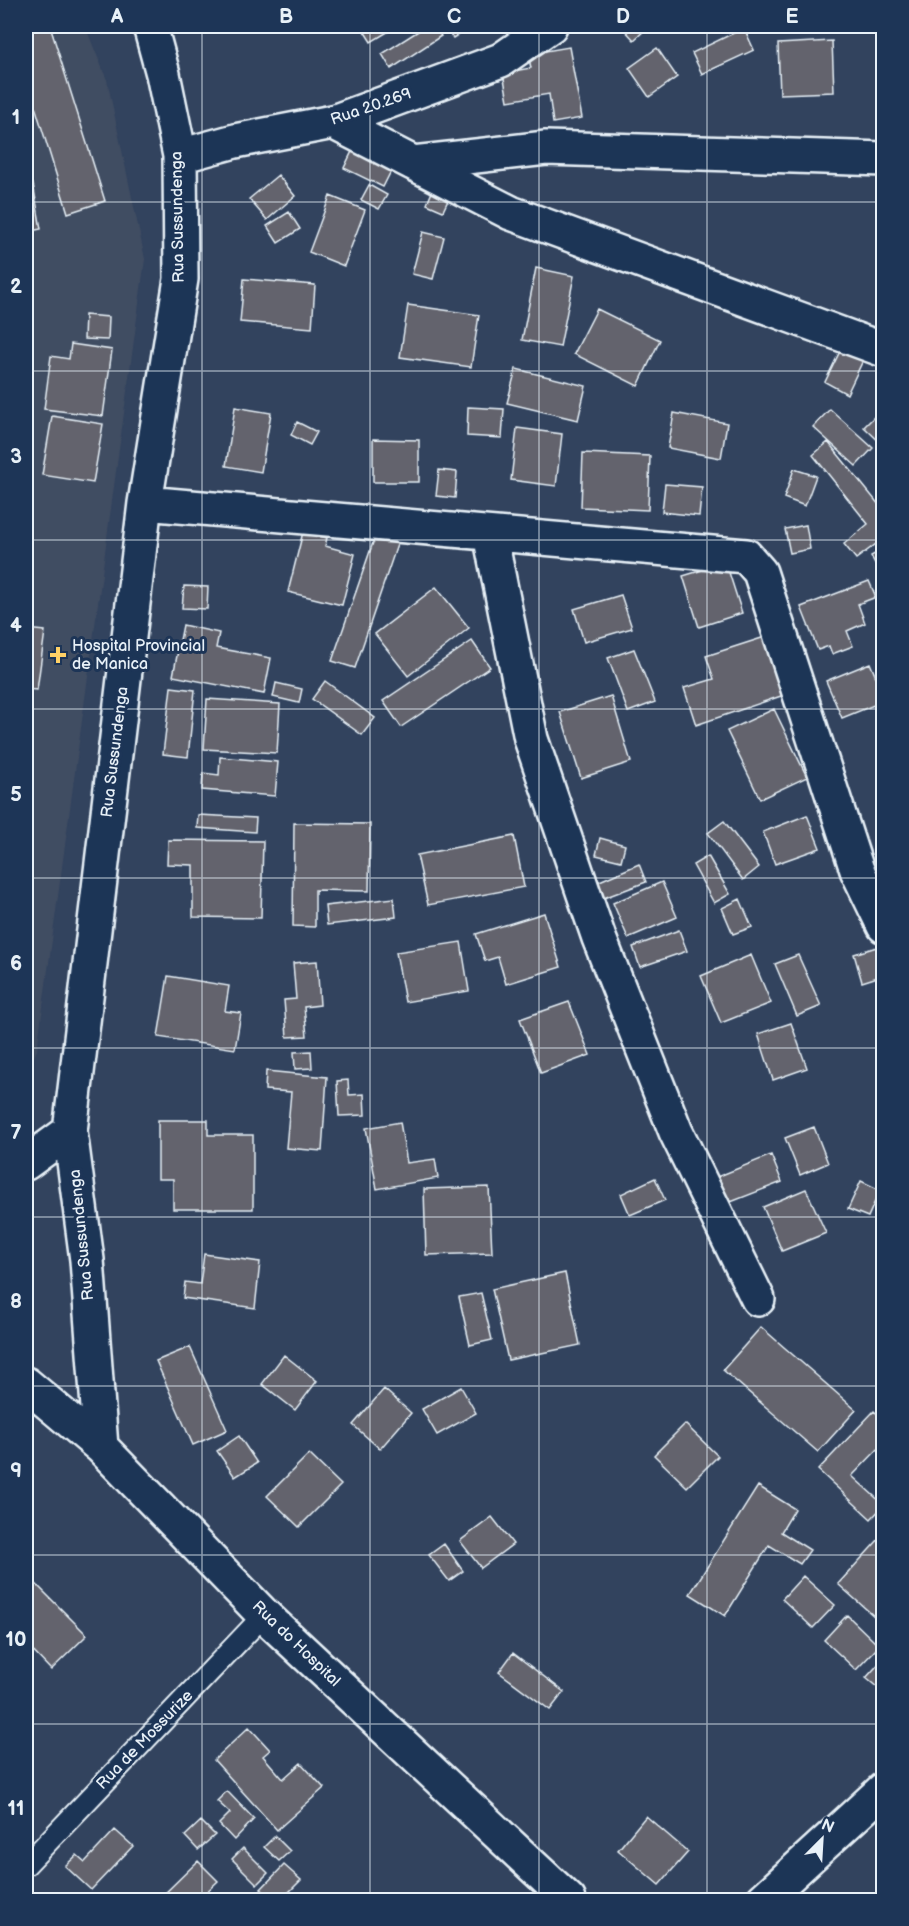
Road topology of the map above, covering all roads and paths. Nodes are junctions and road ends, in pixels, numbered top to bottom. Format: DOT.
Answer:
graph roads {
  1 [pos="150,26"];
  2 [pos="550,26"];
  3 [pos="333,122"];
  4 [pos="180,156"];
  5 [pos="884,159"];
  6 [pos="413,163"];
  7 [pos="884,350"];
  8 [pos="145,503"];
  9 [pos="490,534"];
  10 [pos="884,926"];
  11 [pos="70,1131"];
  12 [pos="26,1162"];
  13 [pos="758,1299"];
  14 [pos="26,1384"];
  15 [pos="101,1447"];
  16 [pos="264,1615"];
  17 [pos="884,1789"];
  18 [pos="26,1865"];
  19 [pos="568,1900"];
  20 [pos="763,1900"];
  1 -- 4 [label="street, Rua Sussundenga"];
  2 -- 3 [label="street, Rua 20.269"];
  3 -- 4 [label="street, Rua 20.269"];
  3 -- 6 [label="street"];
  4 -- 8 [label="street, Rua Sussundenga"];
  5 -- 6 [label="street"];
  6 -- 7 [label="street"];
  8 -- 9 [label="street"];
  8 -- 11 [label="street, Rua Sussundenga"];
  9 -- 10 [label="street"];
  9 -- 13 [label="street"];
  11 -- 12 [label="street"];
  11 -- 15 [label="street, Rua Sussundenga"];
  14 -- 15 [label="street, Rua do Hospital"];
  15 -- 16 [label="street, Rua do Hospital"];
  16 -- 18 [label="lane, Rua de Mossurize"];
  16 -- 19 [label="street, Rua do Hospital"];
  17 -- 20 [label="street"];
}
